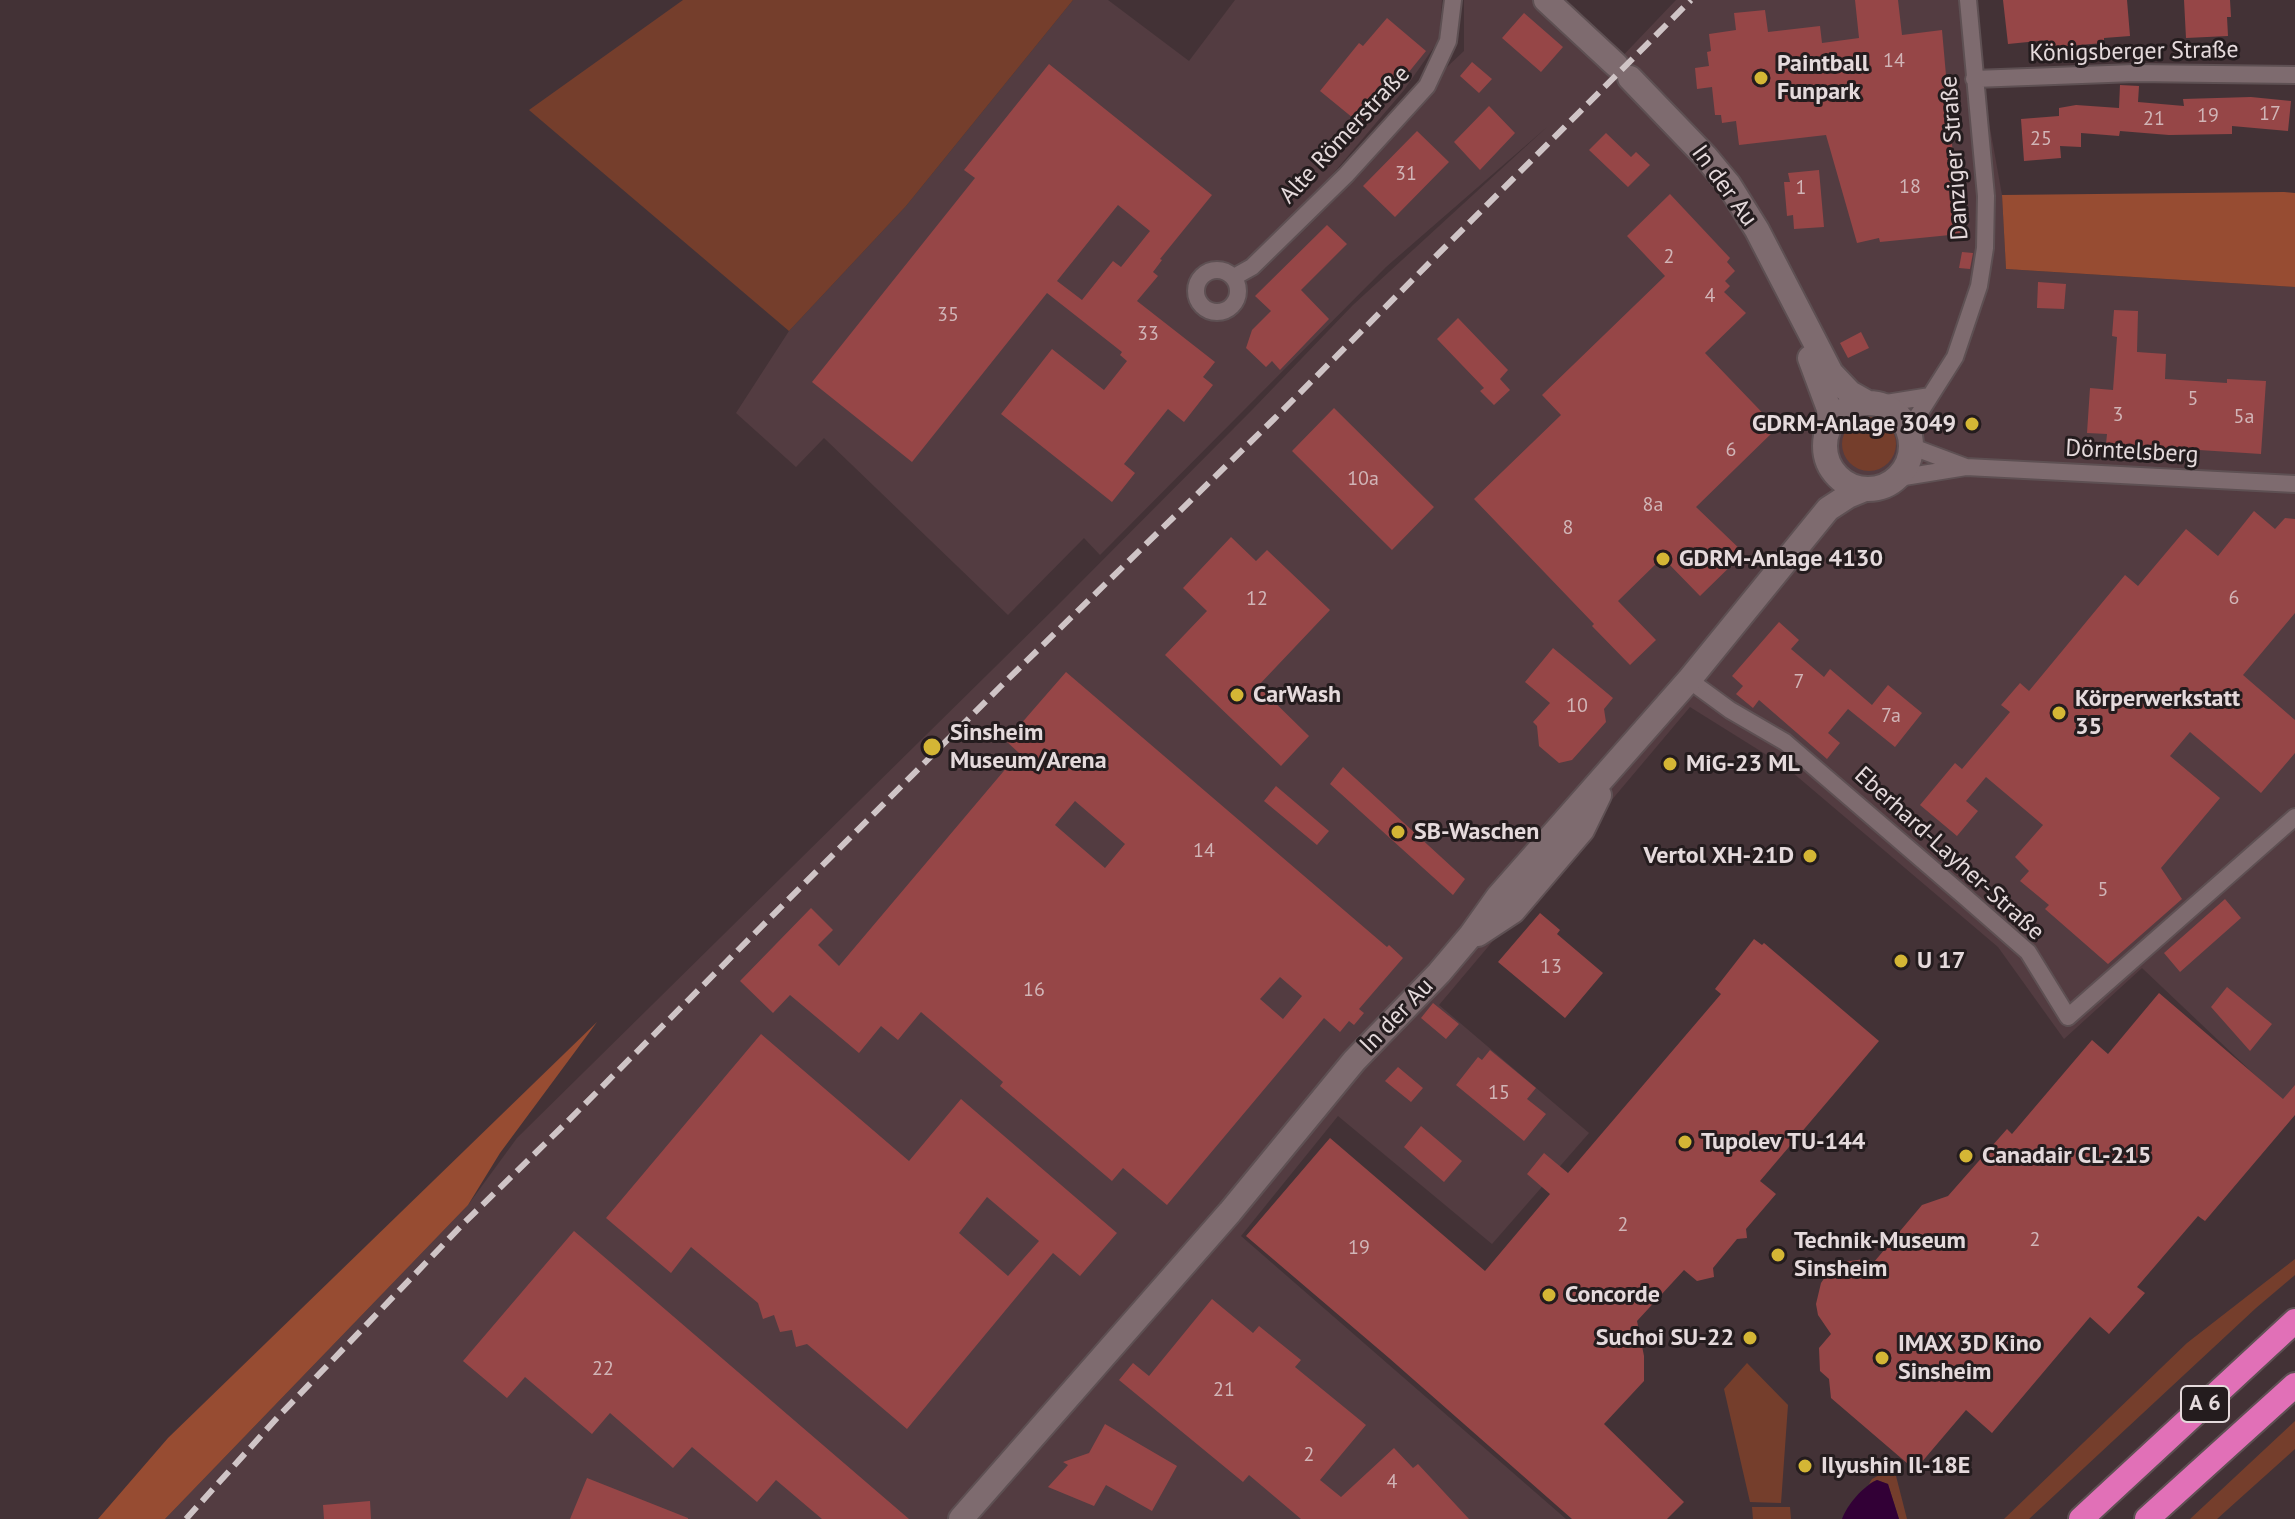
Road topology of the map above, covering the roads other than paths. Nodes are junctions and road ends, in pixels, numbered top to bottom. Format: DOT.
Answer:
graph roads {
  1 [pos="1453,0"];
  2 [pos="1546,0"];
  3 [pos="1968,0"];
  4 [pos="2295,75"];
  5 [pos="1974,79"];
  6 [pos="1234,277"];
  7 [pos="1798,309"];
  8 [pos="1930,396"];
  9 [pos="1873,403"];
  10 [pos="1830,425"];
  11 [pos="1911,438"];
  12 [pos="1966,467"];
  13 [pos="1835,475"];
  14 [pos="1898,478"];
  15 [pos="2295,484"];
  16 [pos="1865,489"];
  17 [pos="1828,509"];
  18 [pos="1689,680"];
  19 [pos="2295,817"];
  20 [pos="2295,1321"];
  21 [pos="2295,1385"];
  22 [pos="961,1519"];
  23 [pos="2081,1519"];
  24 [pos="2147,1519"];
  1 -- 6 [label="street, Alte Römerstraße"];
  2 -- 7 [label="street, In der Au"];
  3 -- 5 [label="street, Danziger Straße"];
  4 -- 5 [label="street, Königsberger Straße"];
  5 -- 8 [label="street, Danziger Straße"];
  7 -- 9 [label="street, In der Au"];
  7 -- 10 [label="street, In der Au"];
  8 -- 9 [label="street"];
  8 -- 11 [label="street, Danziger Straße"];
  9 -- 10 [label="street"];
  9 -- 11 [label="street"];
  10 -- 13 [label="street"];
  11 -- 12 [label="street, Dörntelsberg"];
  11 -- 14 [label="street"];
  12 -- 14 [label="street, Dörntelsberg"];
  12 -- 15 [label="street, Dörntelsberg"];
  13 -- 16 [label="street"];
  13 -- 17 [label="street, In der Au"];
  14 -- 16 [label="street"];
  16 -- 17 [label="street, In der Au"];
  17 -- 18 [label="street, In der Au"];
  18 -- 19 [label="street, Eberhard-Layher-Straße"];
  18 -- 22 [label="street, In der Au"];
  20 -- 23 [label="highway, A 6"];
  21 -- 24 [label="highway, A 6"];
}
